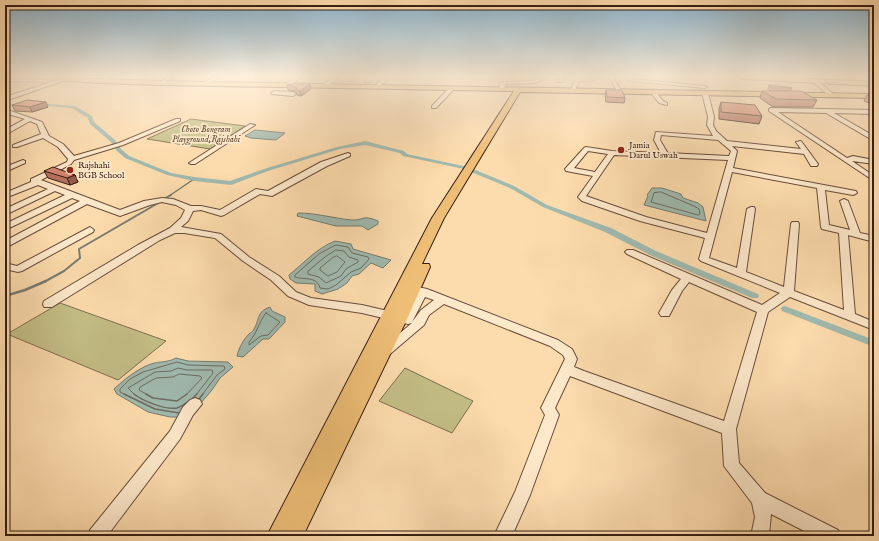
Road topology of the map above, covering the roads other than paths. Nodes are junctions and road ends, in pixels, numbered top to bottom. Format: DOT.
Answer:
graph roads {
  1 [pos="439,102"];
  2 [pos="513,102"];
  3 [pos="661,102"];
  4 [pos="708,102"];
  5 [pos="812,102"];
  6 [pos="665,104"];
  7 [pos="434,107"];
  8 [pos="5,111"];
  9 [pos="828,111"];
  10 [pos="867,112"];
  11 [pos="874,112"];
  12 [pos="874,115"];
  13 [pos="30,119"];
  14 [pos="178,120"];
  15 [pos="252,125"];
  16 [pos="5,133"];
  17 [pos="44,135"];
  18 [pos="874,139"];
  19 [pos="722,141"];
  20 [pos="799,142"];
  21 [pos="15,146"];
  22 [pos="664,152"];
  23 [pos="807,152"];
  24 [pos="612,153"];
  25 [pos="348,155"];
  26 [pos="732,158"];
  27 [pos="72,159"];
  28 [pos="848,160"];
  29 [pos="23,162"];
  30 [pos="874,162"];
  31 [pos="193,163"];
  32 [pos="814,164"];
  33 [pos="729,169"];
  34 [pos="5,170"];
  35 [pos="471,170"];
  36 [pos="598,175"];
  37 [pos="874,179"];
  38 [pos="38,182"];
  39 [pos="821,187"];
  40 [pos="54,189"];
  41 [pos="853,193"];
  42 [pos="71,195"];
  43 [pos="5,196"];
  44 [pos="88,200"];
  45 [pos="844,201"];
  46 [pos="190,209"];
  47 [pos="751,209"];
  48 [pos="5,212"];
  49 [pos="795,224"];
  50 [pos="5,227"];
  51 [pos="90,230"];
  52 [pos="173,230"];
  53 [pos="843,231"];
  54 [pos="856,234"];
  55 [pos="710,237"];
  56 [pos="874,239"];
  57 [pos="5,245"];
  58 [pos="630,252"];
  59 [pos="5,266"];
  60 [pos="741,272"];
  61 [pos="687,278"];
  62 [pos="419,290"];
  63 [pos="789,292"];
  64 [pos="443,299"];
  65 [pos="48,304"];
  66 [pos="763,310"];
  67 [pos="665,313"];
  68 [pos="850,317"];
  69 [pos="395,318"];
  70 [pos="874,326"];
  71 [pos="382,355"];
  72 [pos="568,369"];
  73 [pos="195,404"];
  74 [pos="729,430"];
  75 [pos="759,499"];
  76 [pos="96,536"];
  77 [pos="278,536"];
  78 [pos="291,536"];
  79 [pos="504,536"];
  80 [pos="760,536"];
  81 [pos="832,536"];
  1 -- 7 [label="street"];
  2 -- 35 [label="main road"];
  3 -- 6 [label="street"];
  4 -- 19 [label="street"];
  5 -- 9 [label="street"];
  8 -- 13 [label="street"];
  9 -- 10 [label="street"];
  9 -- 18 [label="street"];
  9 -- 28 [label="street"];
  10 -- 11 [label="street"];
  10 -- 12 [label="street"];
  13 -- 16 [label="street"];
  13 -- 17 [label="street"];
  14 -- 27 [label="street"];
  15 -- 31 [label="street"];
  17 -- 21 [label="street"];
  17 -- 27 [label="street"];
  19 -- 22 [label="street"];
  19 -- 23 [label="street"];
  19 -- 26 [label="street"];
  20 -- 23 [label="street"];
  23 -- 32 [label="street"];
  24 -- 26 [label="street"];
  24 -- 36 [label="street"];
  24 -- 36 [label="street"];
  25 -- 46 [label="street"];
  26 -- 33 [label="street"];
  27 -- 38 [label="street"];
  28 -- 30 [label="street"];
  28 -- 37 [label="street"];
  29 -- 34 [label="street"];
  33 -- 39 [label="street"];
  33 -- 55 [label="street"];
  35 -- 62 [label="main road"];
  35 -- 69 [label="main road"];
  36 -- 55 [label="street"];
  38 -- 40 [label="street"];
  38 -- 43 [label="street"];
  39 -- 41 [label="street"];
  39 -- 53 [label="street"];
  40 -- 42 [label="street"];
  40 -- 48 [label="street"];
  42 -- 44 [label="street"];
  42 -- 50 [label="street"];
  44 -- 46 [label="street"];
  44 -- 57 [label="street"];
  45 -- 54 [label="street"];
  46 -- 52 [label="street"];
  47 -- 60 [label="street"];
  49 -- 63 [label="street"];
  51 -- 59 [label="street"];
  52 -- 65 [label="street"];
  52 -- 69 [label="street"];
  53 -- 54 [label="street"];
  53 -- 68 [label="street"];
  54 -- 56 [label="street"];
  55 -- 60 [label="street"];
  58 -- 61 [label="street"];
  60 -- 63 [label="street"];
  61 -- 66 [label="street"];
  61 -- 67 [label="street"];
  62 -- 64 [label="street"];
  62 -- 69 [label="main road"];
  63 -- 66 [label="street"];
  63 -- 68 [label="street"];
  64 -- 71 [label="street"];
  64 -- 72 [label="street"];
  66 -- 74 [label="street"];
  68 -- 70 [label="street"];
  69 -- 71 [label="main road"];
  69 -- 77 [label="main road"];
  71 -- 78 [label="main road"];
  72 -- 74 [label="street"];
  72 -- 79 [label="street"];
  73 -- 76 [label="street"];
  74 -- 75 [label="street"];
  75 -- 80 [label="street"];
  75 -- 81 [label="street"];
}
